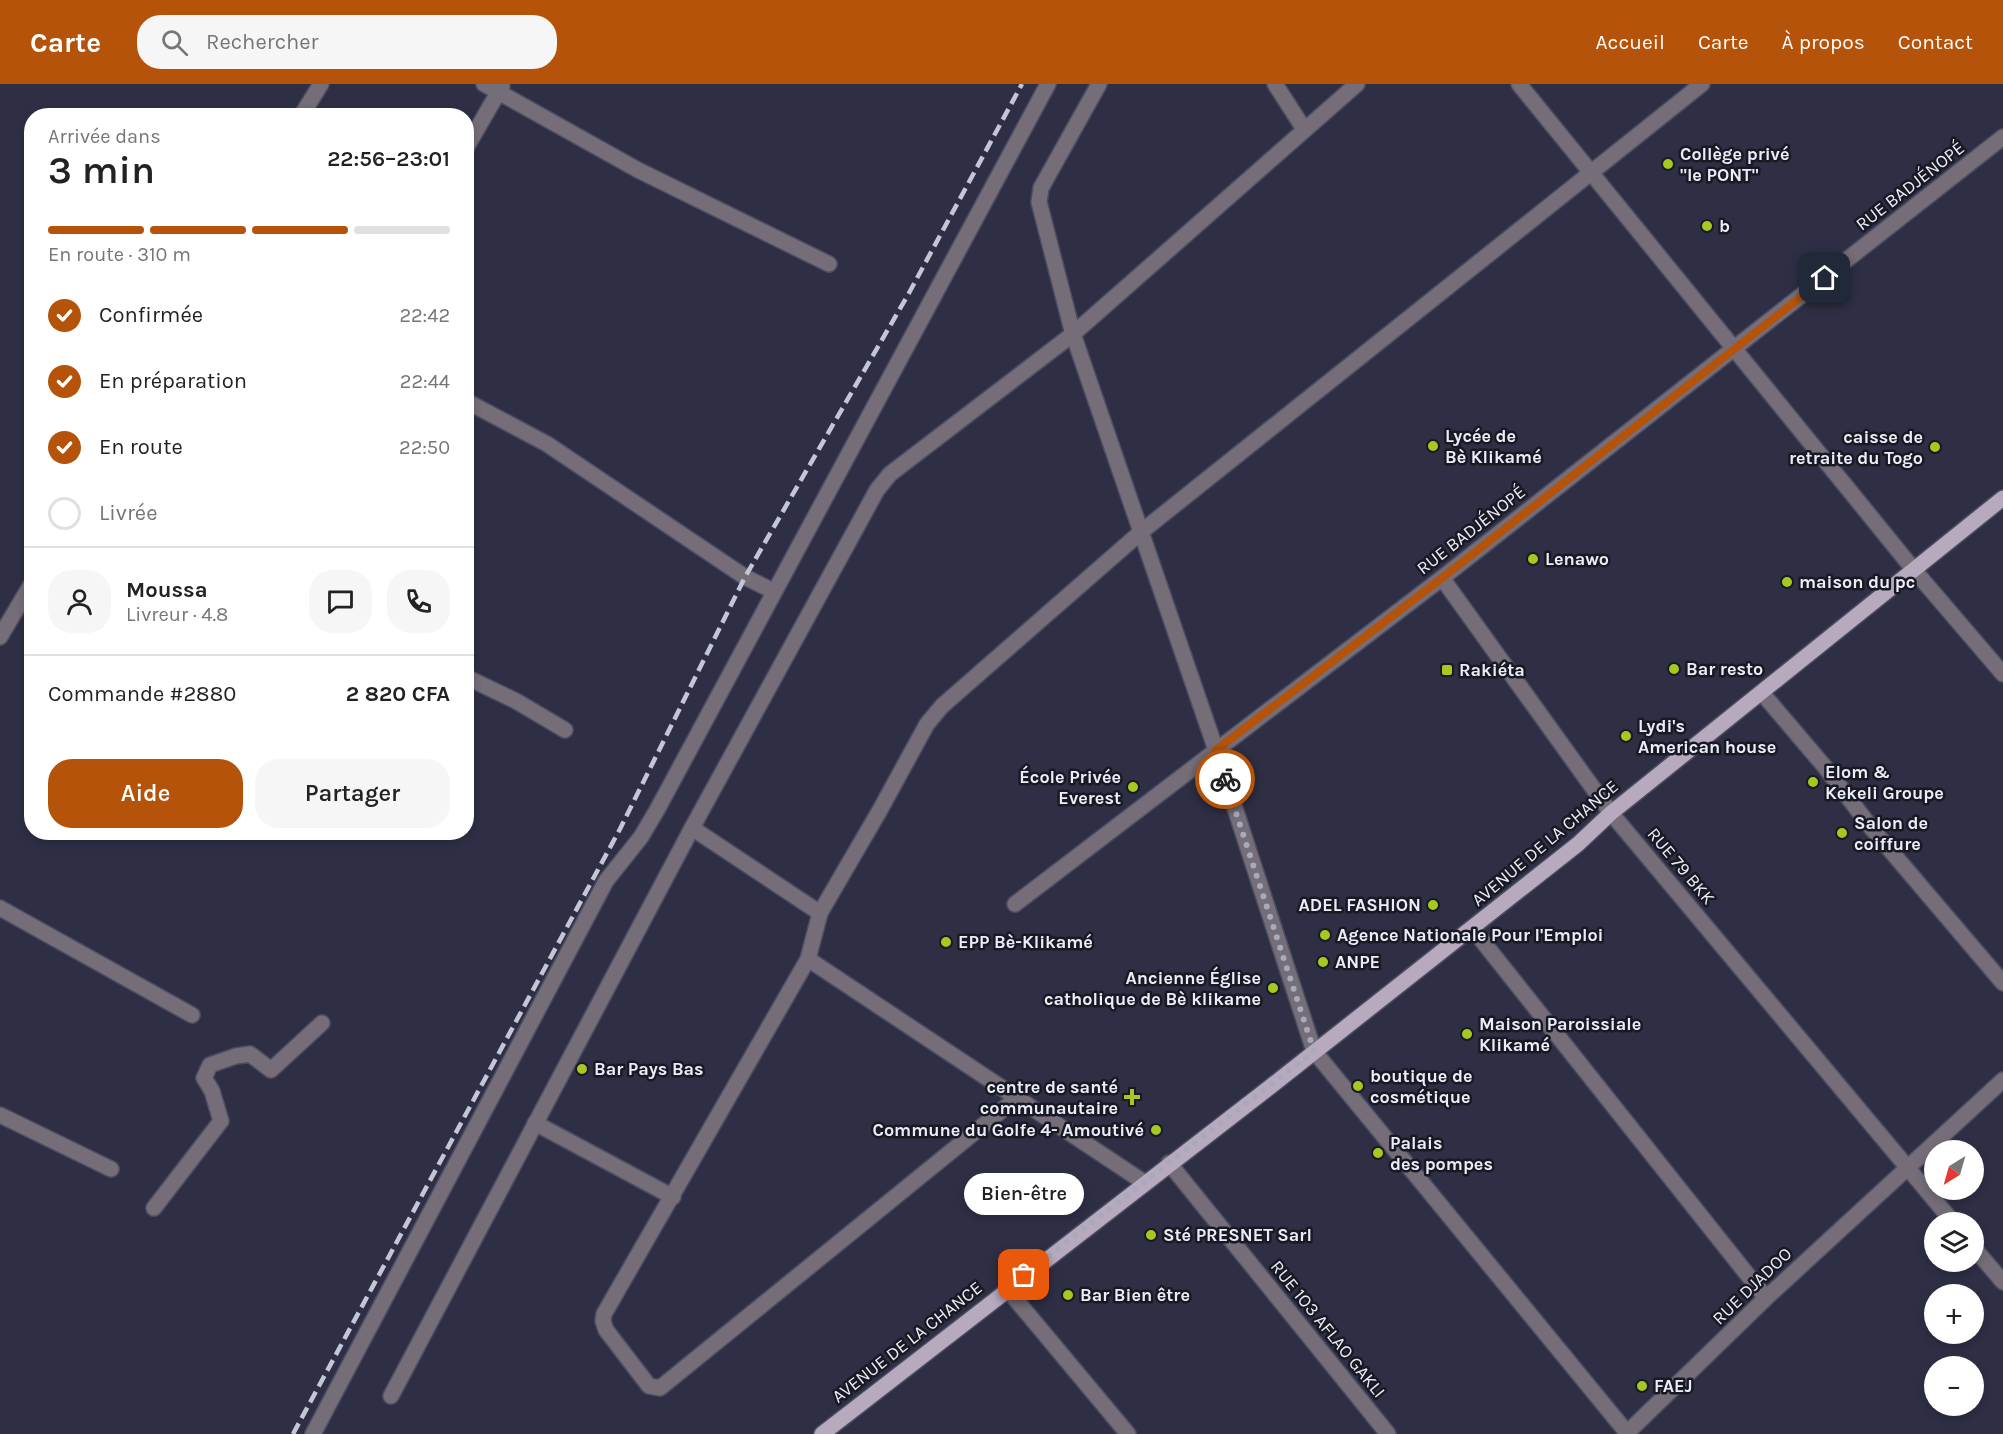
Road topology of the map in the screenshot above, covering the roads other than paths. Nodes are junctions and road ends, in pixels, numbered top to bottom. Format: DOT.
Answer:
graph roads {
  1 [pos="321,84"];
  2 [pos="484,84"];
  3 [pos="1048,84"];
  4 [pos="1099,84"];
  5 [pos="1275,84"];
  6 [pos="1357,84"];
  7 [pos="1519,84"];
  8 [pos="1702,84"];
  9 [pos="500,88"];
  10 [pos="306,108"];
  11 [pos="1305,129"];
  12 [pos="474,134"];
  13 [pos="2003,136"];
  14 [pos="1593,173"];
  15 [pos="829,264"];
  16 [pos="1073,333"];
  17 [pos="1735,349"];
  18 [pos="474,405"];
  19 [pos="2003,498"];
  20 [pos="1141,532"];
  21 [pos="1914,570"];
  22 [pos="1442,578"];
  23 [pos="773,591"];
  24 [pos="24,596"];
  25 [pos="0,637"];
  26 [pos="2003,674"];
  27 [pos="474,680"];
  28 [pos="1762,693"];
  29 [pos="565,730"];
  30 [pos="1216,750"];
  31 [pos="1611,813"];
  32 [pos="692,828"];
  33 [pos="1015,904"];
  34 [pos="0,908"];
  35 [pos="820,913"];
  36 [pos="1472,928"];
  37 [pos="808,959"];
  38 [pos="2003,983"];
  39 [pos="192,1015"];
  40 [pos="322,1023"];
  41 [pos="1314,1051"];
  42 [pos="2003,1080"];
  43 [pos="1018,1097"];
  44 [pos="0,1115"];
  45 [pos="535,1123"];
  46 [pos="1169,1163"];
  47 [pos="1906,1167"];
  48 [pos="111,1169"];
  49 [pos="1145,1183"];
  50 [pos="673,1197"];
  51 [pos="154,1209"];
  52 [pos="1944,1212"];
  53 [pos="1984,1260"];
  54 [pos="2003,1282"];
  55 [pos="1007,1289"];
  56 [pos="1767,1298"];
  57 [pos="391,1396"];
  58 [pos="313,1434"];
  59 [pos="822,1434"];
  60 [pos="1128,1434"];
  61 [pos="1388,1434"];
  62 [pos="1627,1434"];
  1 -- 10 [label="street"];
  2 -- 9 [label="street"];
  3 -- 23 [label="street"];
  4 -- 16 [label="street"];
  5 -- 11 [label="street"];
  6 -- 11 [label="street"];
  7 -- 14 [label="street"];
  8 -- 14 [label="street"];
  9 -- 12 [label="street"];
  9 -- 15 [label="street"];
  11 -- 16 [label="street"];
  13 -- 17 [label="street, RUE BADJÉNOPÉ"];
  14 -- 17 [label="street"];
  14 -- 20 [label="street"];
  16 -- 20 [label="street"];
  16 -- 32 [label="street"];
  17 -- 21 [label="street"];
  17 -- 22 [label="street, RUE BADJÉNOPÉ"];
  18 -- 23 [label="street"];
  19 -- 21 [label="main road, AVENUE DE LA CHANCE"];
  20 -- 30 [label="street"];
  20 -- 35 [label="street"];
  21 -- 26 [label="street"];
  21 -- 28 [label="main road, AVENUE DE LA CHANCE"];
  22 -- 30 [label="street, RUE BADJÉNOPÉ"];
  22 -- 31 [label="street, RUE 79 BKK"];
  23 -- 58 [label="street"];
  24 -- 25 [label="street"];
  27 -- 29 [label="street"];
  28 -- 31 [label="main road, AVENUE DE LA CHANCE"];
  28 -- 38 [label="street"];
  30 -- 33 [label="street, RUE BADJÉNOPÉ"];
  30 -- 41 [label="street"];
  31 -- 36 [label="main road, AVENUE DE LA CHANCE"];
  31 -- 47 [label="street, RUE 79 BKK"];
  32 -- 35 [label="street"];
  32 -- 45 [label="street"];
  34 -- 39 [label="street"];
  35 -- 37 [label="street"];
  36 -- 41 [label="main road, AVENUE DE LA CHANCE"];
  36 -- 56 [label="street"];
  37 -- 43 [label="street"];
  37 -- 50 [label="street"];
  40 -- 51 [label="street"];
  41 -- 46 [label="main road, AVENUE DE LA CHANCE"];
  41 -- 62 [label="street"];
  42 -- 47 [label="street, RUE DJADOO"];
  43 -- 49 [label="street"];
  43 -- 50 [label="street"];
  44 -- 48 [label="street"];
  45 -- 50 [label="street"];
  45 -- 57 [label="street"];
  46 -- 49 [label="main road, AVENUE DE LA CHANCE"];
  46 -- 61 [label="street, RUE 1O3 AFLAO GAKLI"];
  47 -- 52 [label="street, RUE 79 BKK"];
  47 -- 56 [label="street, RUE DJADOO"];
  49 -- 55 [label="main road, AVENUE DE LA CHANCE"];
  53 -- 54 [label="street"];
  55 -- 59 [label="main road, AVENUE DE LA CHANCE"];
  55 -- 60 [label="street"];
  56 -- 62 [label="street, RUE DJADOO"];
}
